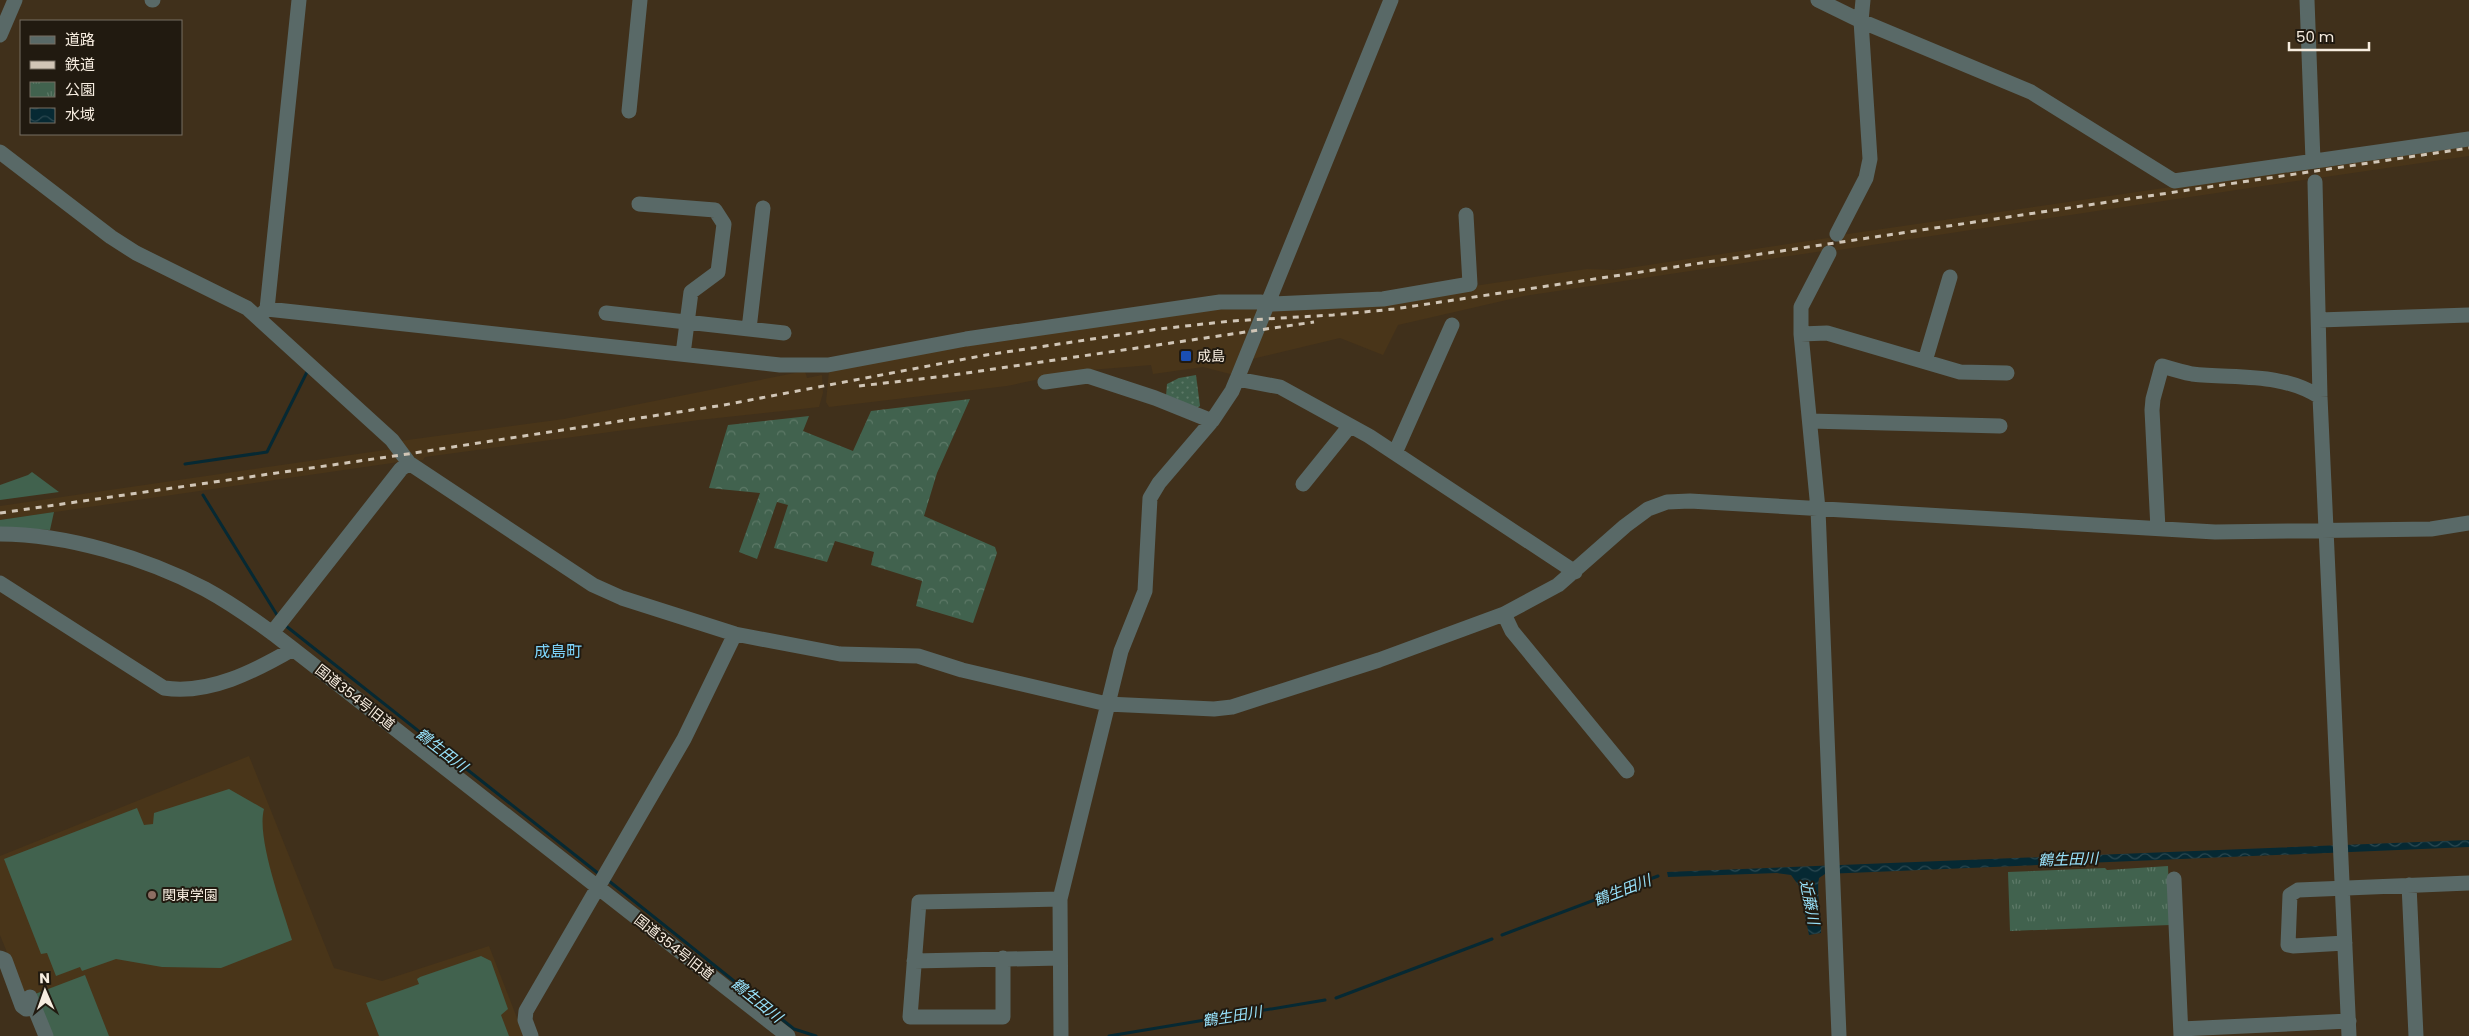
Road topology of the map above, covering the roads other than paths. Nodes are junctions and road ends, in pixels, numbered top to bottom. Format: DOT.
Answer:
graph roads {
  1 [pos="15,0"];
  2 [pos="300,0"];
  3 [pos="640,0"];
  4 [pos="1391,0"];
  5 [pos="1818,0"];
  6 [pos="1864,0"];
  7 [pos="2307,0"];
  8 [pos="1860,21"];
  9 [pos="0,35"];
  10 [pos="629,111"];
  11 [pos="2469,139"];
  12 [pos="0,152"];
  13 [pos="2313,161"];
  14 [pos="2314,182"];
  15 [pos="639,204"];
  16 [pos="764,208"];
  17 [pos="1466,215"];
  18 [pos="1837,234"];
  19 [pos="1829,253"];
  20 [pos="1950,277"];
  21 [pos="1267,302"];
  22 [pos="263,313"];
  23 [pos="606,313"];
  24 [pos="2469,315"];
  25 [pos="2319,320"];
  26 [pos="687,322"];
  27 [pos="1452,325"];
  28 [pos="749,329"];
  29 [pos="784,333"];
  30 [pos="1801,334"];
  31 [pos="684,354"];
  32 [pos="1926,361"];
  33 [pos="2006,373"];
  34 [pos="1237,379"];
  35 [pos="1045,382"];
  36 [pos="2320,397"];
  37 [pos="1212,421"];
  38 [pos="1810,421"];
  39 [pos="2000,426"];
  40 [pos="1349,427"];
  41 [pos="1395,453"];
  42 [pos="409,463"];
  43 [pos="1303,484"];
  44 [pos="1818,509"];
  45 [pos="2469,523"];
  46 [pos="2158,529"];
  47 [pos="2327,530"];
  48 [pos="0,534"];
  49 [pos="1575,572"];
  50 [pos="0,583"];
  51 [pos="1504,614"];
  52 [pos="272,633"];
  53 [pos="735,634"];
  54 [pos="293,649"];
  55 [pos="1107,704"];
  56 [pos="1627,771"];
  57 [pos="2174,880"];
  58 [pos="2469,883"];
  59 [pos="598,886"];
  60 [pos="2409,886"];
  61 [pos="2343,888"];
  62 [pos="1060,899"];
  63 [pos="2345,943"];
  64 [pos="0,958"];
  65 [pos="1003,958"];
  66 [pos="1060,958"];
  67 [pos="914,961"];
  68 [pos="2349,1029"];
  69 [pos="2181,1032"];
  70 [pos="41,1035"];
  71 [pos="531,1036"];
  72 [pos="788,1036"];
  73 [pos="1061,1036"];
  74 [pos="1839,1036"];
  75 [pos="2416,1036"];
  1 -- 9 [label="street"];
  2 -- 22 [label="street"];
  3 -- 10 [label="street"];
  4 -- 21 [label="street"];
  5 -- 8 [label="street"];
  6 -- 8 [label="street"];
  7 -- 13 [label="street"];
  8 -- 13 [label="street"];
  8 -- 18 [label="street"];
  11 -- 13 [label="street"];
  12 -- 22 [label="street"];
  14 -- 25 [label="street"];
  15 -- 26 [label="street"];
  16 -- 28 [label="street"];
  17 -- 21 [label="street"];
  19 -- 30 [label="street"];
  20 -- 32 [label="street"];
  21 -- 31 [label="street"];
  21 -- 34 [label="street"];
  22 -- 31 [label="street"];
  22 -- 42 [label="street"];
  23 -- 26 [label="street"];
  24 -- 25 [label="street"];
  25 -- 36 [label="street"];
  26 -- 28 [label="street"];
  26 -- 31 [label="street"];
  27 -- 41 [label="street"];
  28 -- 29 [label="street"];
  30 -- 32 [label="street"];
  30 -- 38 [label="street"];
  32 -- 33 [label="street"];
  34 -- 37 [label="street"];
  34 -- 40 [label="street"];
  35 -- 37 [label="street"];
  36 -- 46 [label="street"];
  36 -- 47 [label="street"];
  37 -- 55 [label="street"];
  38 -- 39 [label="street"];
  38 -- 44 [label="street"];
  40 -- 41 [label="street"];
  40 -- 43 [label="street"];
  41 -- 49 [label="street"];
  42 -- 52 [label="street"];
  42 -- 53 [label="street"];
  44 -- 46 [label="street"];
  44 -- 49 [label="street"];
  44 -- 74 [label="street"];
  45 -- 47 [label="street"];
  46 -- 47 [label="street"];
  47 -- 61 [label="street"];
  48 -- 52 [label="street, 国道354号旧道"];
  49 -- 51 [label="street"];
  50 -- 54 [label="street"];
  51 -- 55 [label="street"];
  51 -- 56 [label="street"];
  52 -- 54 [label="street, 国道354号旧道"];
  53 -- 55 [label="street"];
  53 -- 59 [label="street"];
  54 -- 59 [label="street, 国道354号旧道"];
  55 -- 62 [label="street"];
  57 -- 69 [label="street"];
  58 -- 60 [label="street"];
  59 -- 71 [label="street"];
  59 -- 72 [label="street, 国道354号旧道"];
  60 -- 61 [label="street"];
  60 -- 75 [label="street"];
  61 -- 63 [label="street"];
  61 -- 63 [label="street"];
  62 -- 66 [label="street"];
  62 -- 67 [label="street"];
  63 -- 68 [label="street"];
  64 -- 70 [label="street"];
  65 -- 66 [label="street"];
  65 -- 67 [label="street"];
  65 -- 67 [label="street"];
  66 -- 73 [label="street"];
  68 -- 69 [label="street"];
}
